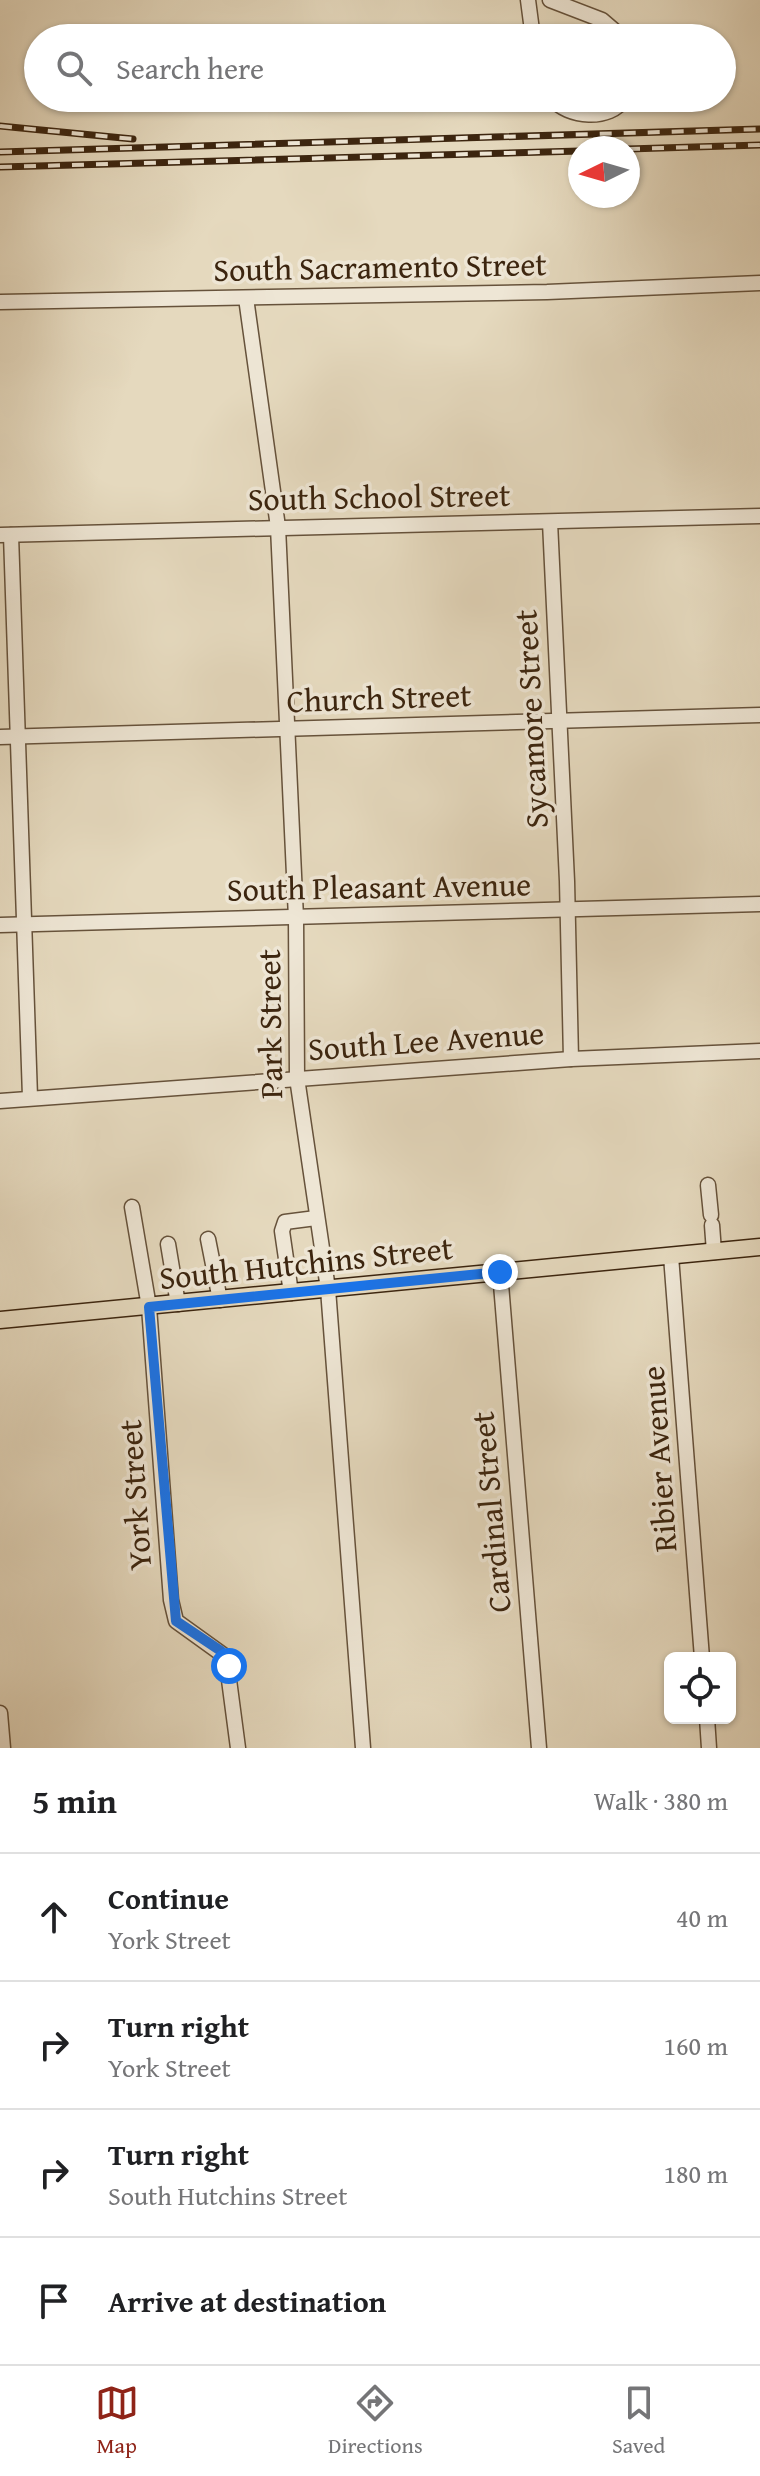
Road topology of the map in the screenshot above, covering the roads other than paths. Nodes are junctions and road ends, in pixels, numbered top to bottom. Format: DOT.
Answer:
graph roads {
  1 [pos="528,0"];
  2 [pos="550,0"];
  3 [pos="531,24"];
  4 [pos="607,24"];
  5 [pos="570,112"];
  6 [pos="599,112"];
  7 [pos="760,283"];
  8 [pos="246,298"];
  9 [pos="0,302"];
  10 [pos="760,516"];
  11 [pos="550,522"];
  12 [pos="278,527"];
  13 [pos="6,535"];
  14 [pos="760,715"];
  15 [pos="559,720"];
  16 [pos="286,730"];
  17 [pos="18,735"];
  18 [pos="0,737"];
  19 [pos="760,904"];
  20 [pos="567,911"];
  21 [pos="296,918"];
  22 [pos="23,922"];
  23 [pos="0,925"];
  24 [pos="760,1051"];
  25 [pos="571,1059"];
  26 [pos="297,1078"];
  27 [pos="30,1097"];
  28 [pos="0,1101"];
  29 [pos="708,1185"];
  30 [pos="132,1207"];
  31 [pos="316,1218"];
  32 [pos="208,1239"];
  33 [pos="168,1244"];
  34 [pos="760,1247"];
  35 [pos="714,1252"];
  36 [pos="671,1256"];
  37 [pos="500,1272"];
  38 [pos="328,1289"];
  39 [pos="291,1293"];
  40 [pos="220,1300"];
  41 [pos="178,1304"];
  42 [pos="149,1307"];
  43 [pos="0,1320"];
  44 [pos="702,1652"];
  45 [pos="0,1713"];
  46 [pos="707,1724"];
  47 [pos="3,1748"];
  48 [pos="238,1748"];
  49 [pos="363,1748"];
  50 [pos="539,1748"];
  51 [pos="709,1748"];
  1 -- 3 [label="street"];
  2 -- 4 [label="street"];
  5 -- 6 [label="street"];
  7 -- 8 [label="street, South Sacramento Street"];
  8 -- 9 [label="street, South Sacramento Street"];
  8 -- 12 [label="street, Park Street"];
  10 -- 11 [label="street, South School Street"];
  11 -- 12 [label="street, South School Street"];
  11 -- 15 [label="street, Sycamore Street"];
  12 -- 13 [label="street, South School Street"];
  12 -- 16 [label="street, Park Street"];
  13 -- 17 [label="street"];
  14 -- 15 [label="street, Church Street"];
  15 -- 16 [label="street, Church Street"];
  15 -- 20 [label="street, Sycamore Street"];
  16 -- 17 [label="street, Church Street"];
  16 -- 21 [label="street, Park Street"];
  17 -- 18 [label="street, Church Street"];
  17 -- 22 [label="street"];
  19 -- 20 [label="street, South Pleasant Avenue"];
  20 -- 21 [label="street, South Pleasant Avenue"];
  20 -- 25 [label="street, Sycamore Street"];
  21 -- 22 [label="street, South Pleasant Avenue"];
  21 -- 26 [label="street, Park Street"];
  22 -- 23 [label="street, South Pleasant Avenue"];
  22 -- 27 [label="street"];
  24 -- 25 [label="street, South Lee Avenue"];
  25 -- 26 [label="street, South Lee Avenue"];
  26 -- 27 [label="street, South Lee Avenue"];
  26 -- 31 [label="street, Park Street"];
  27 -- 28 [label="street, South Lee Avenue"];
  29 -- 35 [label="street"];
  30 -- 42 [label="street, York Street"];
  31 -- 38 [label="street, Park Street"];
  31 -- 39 [label="street"];
  32 -- 40 [label="street"];
  33 -- 41 [label="street"];
  34 -- 35 [label="main road, South Hutchins Street"];
  35 -- 36 [label="main road, South Hutchins Street"];
  36 -- 37 [label="main road, South Hutchins Street"];
  36 -- 44 [label="street, Ribier Avenue"];
  37 -- 38 [label="main road, South Hutchins Street"];
  37 -- 50 [label="street, Cardinal Street"];
  38 -- 39 [label="main road, South Hutchins Street"];
  38 -- 49 [label="street, Park Street"];
  39 -- 40 [label="main road, South Hutchins Street"];
  40 -- 41 [label="main road, South Hutchins Street"];
  41 -- 42 [label="main road, South Hutchins Street"];
  42 -- 43 [label="main road, South Hutchins Street"];
  42 -- 48 [label="street, York Street"];
  45 -- 47 [label="street"];
  46 -- 51 [label="street"];
}
